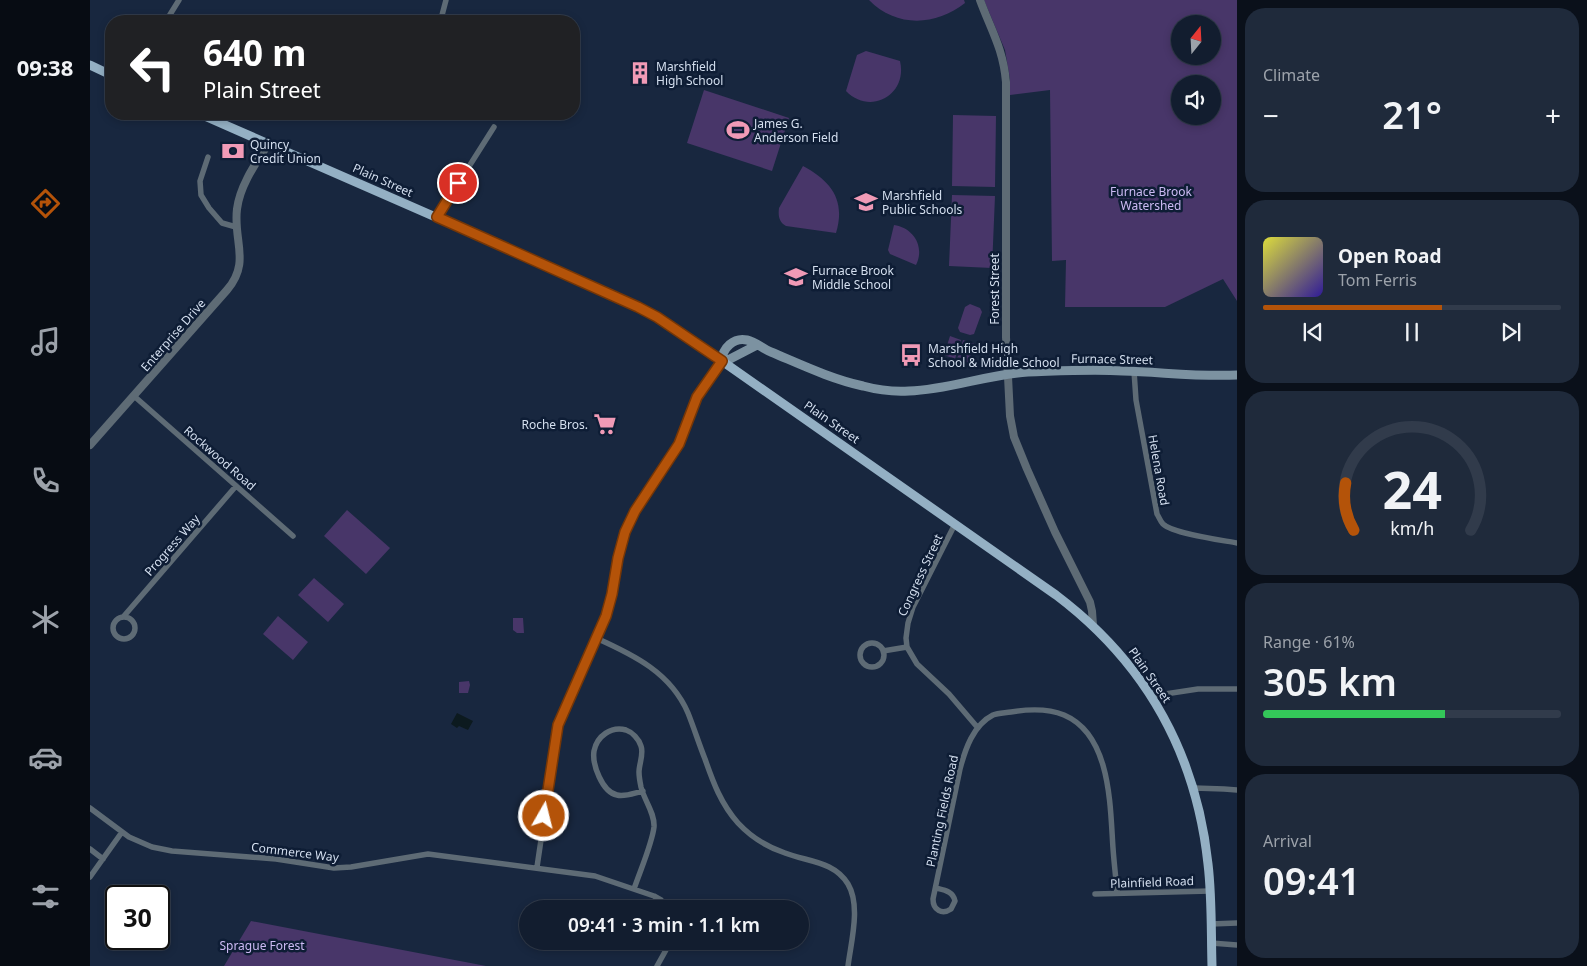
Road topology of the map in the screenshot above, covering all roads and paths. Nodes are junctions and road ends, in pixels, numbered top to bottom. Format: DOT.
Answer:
graph roads {
  1 [pos="179,0"];
  2 [pos="446,0"];
  3 [pos="980,0"];
  4 [pos="170,15"];
  5 [pos="442,15"];
  6 [pos="90,65"];
  7 [pos="105,72"];
  8 [pos="214,120"];
  9 [pos="494,127"];
  10 [pos="269,143"];
  11 [pos="208,157"];
  12 [pos="437,217"];
  13 [pos="236,226"];
  14 [pos="757,345"];
  15 [pos="722,361"];
  16 [pos="1134,371"];
  17 [pos="1007,374"];
  18 [pos="1237,375"];
  19 [pos="134,396"];
  20 [pos="90,445"];
  21 [pos="236,486"];
  22 [pos="955,524"];
  23 [pos="293,536"];
  24 [pos="1237,543"];
  25 [pos="124,616"];
  26 [pos="1093,625"];
  27 [pos="596,638"];
  28 [pos="907,647"];
  29 [pos="883,650"];
  30 [pos="1237,689"];
  31 [pos="1152,696"];
  32 [pos="978,728"];
  33 [pos="1194,788"];
  34 [pos="1237,790"];
  35 [pos="643,791"];
  36 [pos="90,808"];
  37 [pos="122,832"];
  38 [pos="90,849"];
  39 [pos="103,859"];
  40 [pos="537,867"];
  41 [pos="90,877"];
  42 [pos="936,888"];
  43 [pos="634,889"];
  44 [pos="1210,891"];
  45 [pos="1118,893"];
  46 [pos="1095,894"];
  47 [pos="661,900"];
  48 [pos="1237,923"];
  49 [pos="1210,924"];
  50 [pos="1211,943"];
  51 [pos="1237,945"];
  52 [pos="665,950"];
  53 [pos="657,966"];
  54 [pos="848,966"];
  55 [pos="1212,966"];
  1 -- 4 [label="street"];
  2 -- 5 [label="street"];
  3 -- 17 [label="street, Forest Street"];
  6 -- 7 [label="main road"];
  8 -- 10 [label="main road, Plain Street"];
  9 -- 12 [label="street"];
  10 -- 12 [label="main road, Plain Street"];
  10 -- 13 [label="street, Enterprise Drive"];
  11 -- 13 [label="street"];
  12 -- 15 [label="main road, Plain Street"];
  13 -- 19 [label="street, Enterprise Drive"];
  14 -- 15 [label="main road"];
  14 -- 15 [label="main road, Furnace Street"];
  14 -- 17 [label="main road, Furnace Street"];
  15 -- 22 [label="main road, Plain Street"];
  15 -- 27 [label="street"];
  16 -- 17 [label="main road, Furnace Street"];
  16 -- 18 [label="main road, Furnace Street"];
  16 -- 24 [label="street, Helena Road"];
  17 -- 26 [label="street, Forest Street"];
  19 -- 20 [label="street, Enterprise Drive"];
  19 -- 21 [label="street, Rockwood Road"];
  21 -- 23 [label="street, Rockwood Road"];
  21 -- 25 [label="street, Progress Way"];
  22 -- 26 [label="main road, Plain Street"];
  22 -- 28 [label="street, Congress Street"];
  25 -- 25 [label="street, Progress Way"];
  26 -- 31 [label="main road, Plain Street"];
  27 -- 40 [label="street"];
  27 -- 54 [label="street"];
  28 -- 29 [label="street"];
  28 -- 32 [label="street"];
  29 -- 29 [label="street"];
  30 -- 31 [label="street"];
  31 -- 33 [label="main road, Plain Street"];
  32 -- 42 [label="street, Planting Fields Road"];
  32 -- 45 [label="street, Planting Fields Road"];
  33 -- 34 [label="street"];
  33 -- 44 [label="main road, Plain Street"];
  35 -- 35 [label="street"];
  35 -- 43 [label="street"];
  36 -- 37 [label="street, Commerce Way"];
  37 -- 39 [label="street"];
  37 -- 40 [label="street, Commerce Way"];
  38 -- 39 [label="street"];
  39 -- 41 [label="street"];
  40 -- 43 [label="street, Commerce Way"];
  42 -- 42 [label="street, Planting Fields Road"];
  43 -- 47 [label="street, Commerce Way"];
  44 -- 45 [label="street, Plainfield Road"];
  44 -- 49 [label="main road, Plain Street"];
  45 -- 46 [label="street, Plainfield Road"];
  48 -- 49 [label="street"];
  49 -- 50 [label="main road, Plain Street"];
  50 -- 51 [label="street"];
  50 -- 55 [label="main road, Plain Street"];
  52 -- 53 [label="street"];
}
